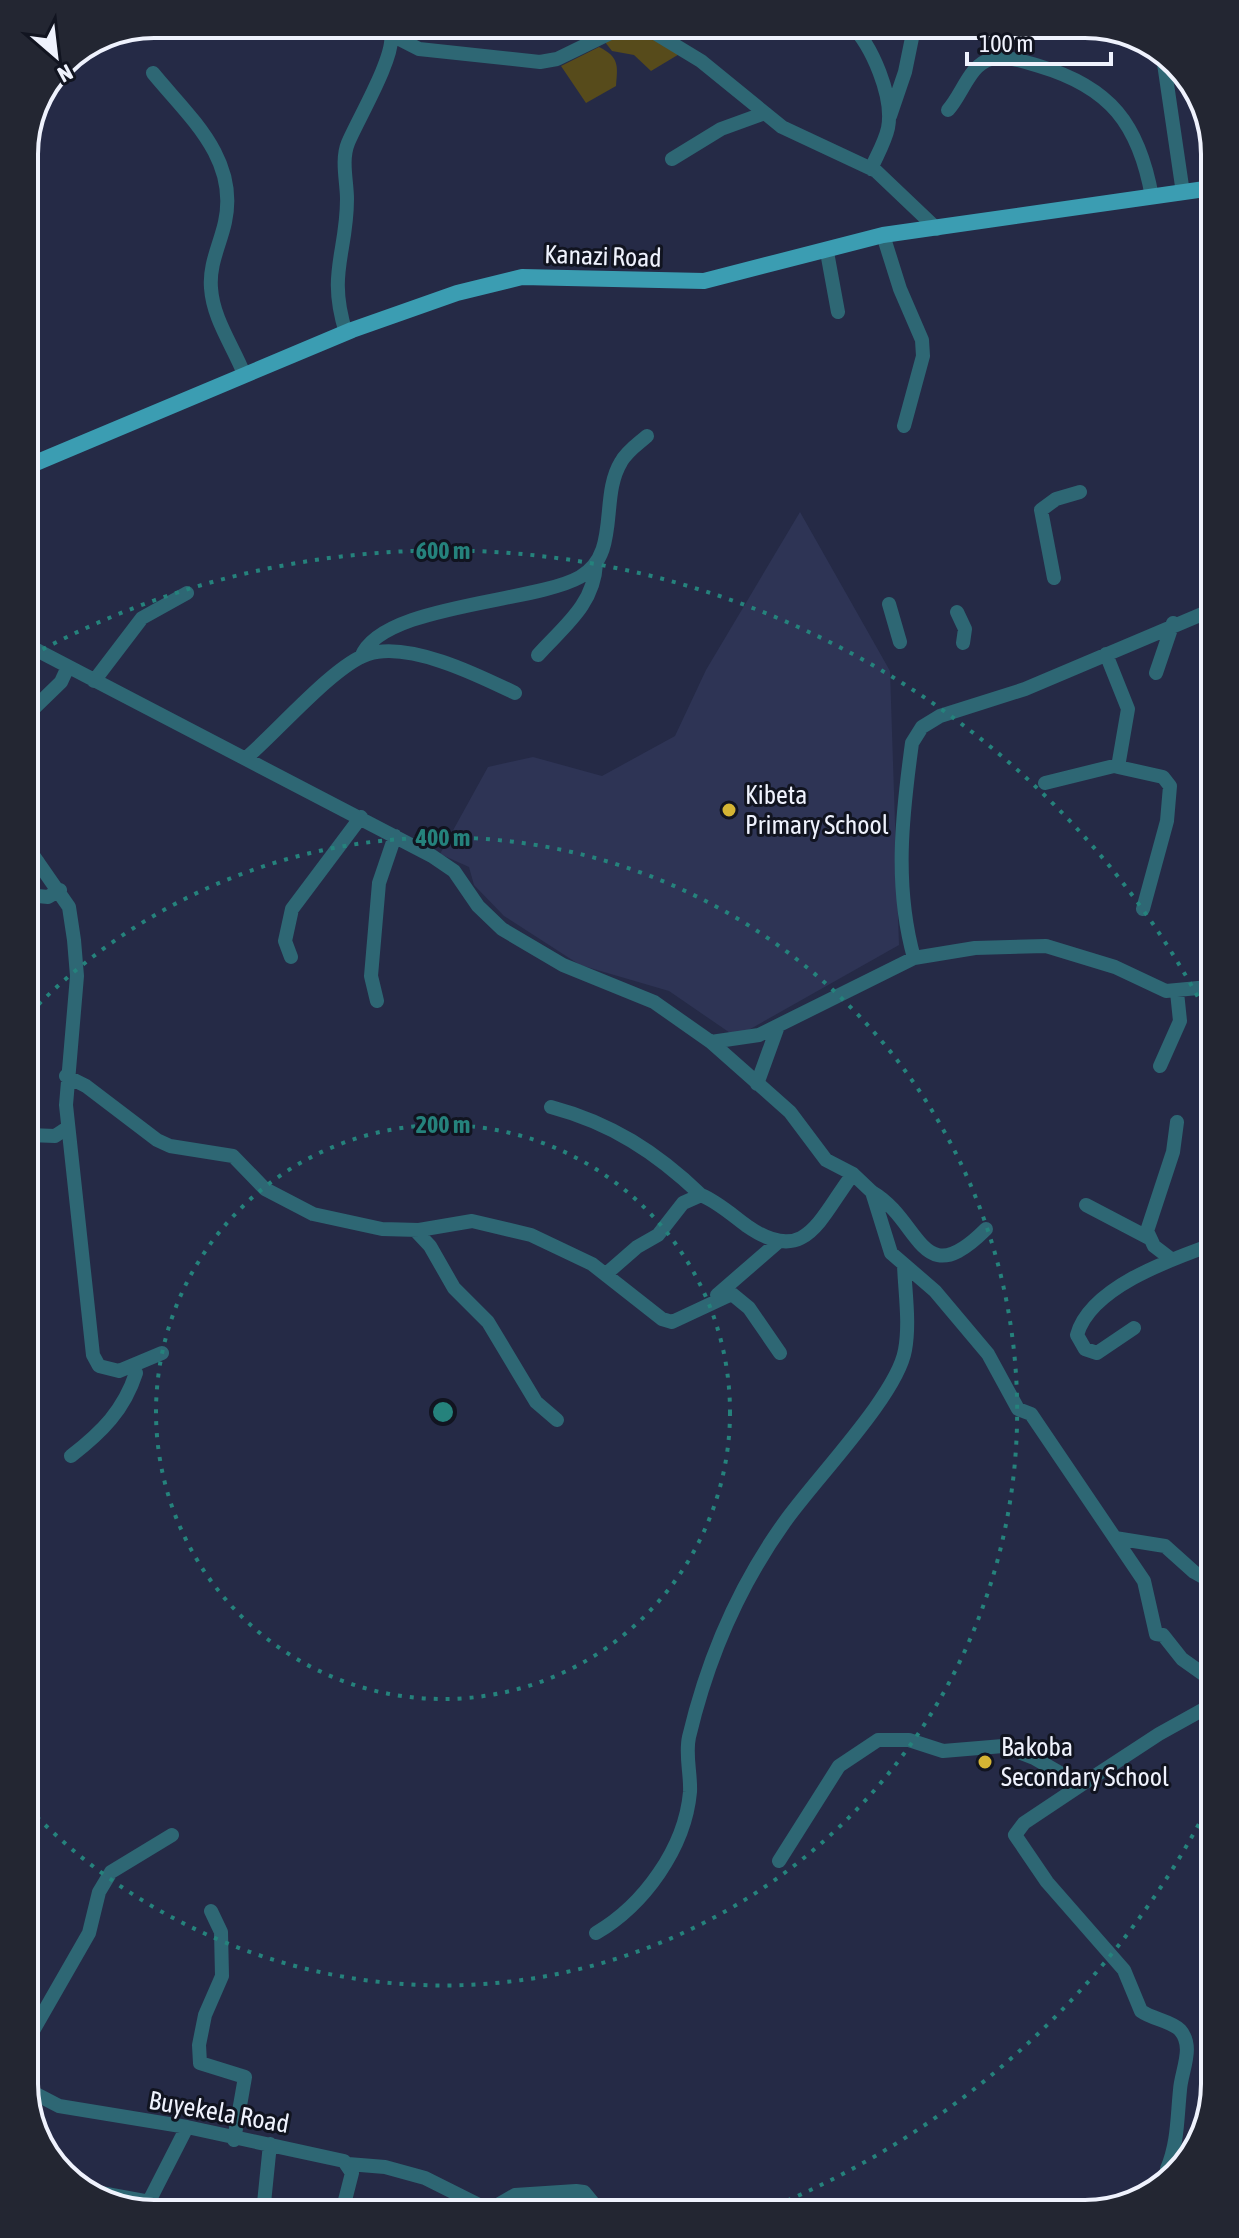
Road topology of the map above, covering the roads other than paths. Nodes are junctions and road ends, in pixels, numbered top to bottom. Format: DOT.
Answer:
graph roads {
  1 [pos="391,38"];
  2 [pos="397,38"];
  3 [pos="600,38"];
  4 [pos="663,38"];
  5 [pos="860,38"];
  6 [pos="912,38"];
  7 [pos="1165,71"];
  8 [pos="153,73"];
  9 [pos="948,110"];
  10 [pos="765,113"];
  11 [pos="889,120"];
  12 [pos="672,159"];
  13 [pos="871,169"];
  14 [pos="1201,190"];
  15 [pos="1183,193"];
  16 [pos="1152,197"];
  17 [pos="937,229"];
  18 [pos="883,235"];
  19 [pos="827,252"];
  20 [pos="838,312"];
  21 [pos="346,333"];
  22 [pos="244,374"];
  23 [pos="904,426"];
  24 [pos="647,436"];
  25 [pos="38,462"];
  26 [pos="1080,492"];
  27 [pos="596,564"];
  28 [pos="1054,578"];
  29 [pos="187,593"];
  30 [pos="889,604"];
  31 [pos="957,612"];
  32 [pos="1201,614"];
  33 [pos="1173,623"];
  34 [pos="900,642"];
  35 [pos="963,643"];
  36 [pos="38,652"];
  37 [pos="1106,654"];
  38 [pos="538,655"];
  39 [pos="361,657"];
  40 [pos="67,669"];
  41 [pos="1156,673"];
  42 [pos="94,681"];
  43 [pos="515,693"];
  44 [pos="38,704"];
  45 [pos="246,758"];
  46 [pos="1118,765"];
  47 [pos="1045,783"];
  48 [pos="361,817"];
  49 [pos="395,836"];
  50 [pos="38,862"];
  51 [pos="60,890"];
  52 [pos="38,896"];
  53 [pos="1143,909"];
  54 [pos="291,957"];
  55 [pos="914,958"];
  56 [pos="1201,988"];
  57 [pos="1177,992"];
  58 [pos="377,1001"];
  59 [pos="778,1026"];
  60 [pos="711,1042"];
  61 [pos="1160,1066"];
  62 [pos="66,1076"];
  63 [pos="757,1084"];
  64 [pos="551,1107"];
  65 [pos="1177,1122"];
  66 [pos="67,1128"];
  67 [pos="38,1135"];
  68 [pos="853,1174"];
  69 [pos="872,1192"];
  70 [pos="701,1195"];
  71 [pos="1086,1205"];
  72 [pos="986,1229"];
  73 [pos="415,1230"];
  74 [pos="1149,1238"];
  75 [pos="777,1243"];
  76 [pos="1201,1248"];
  77 [pos="1171,1259"];
  78 [pos="904,1265"];
  79 [pos="606,1274"];
  80 [pos="710,1302"];
  81 [pos="1134,1328"];
  82 [pos="162,1353"];
  83 [pos="780,1353"];
  84 [pos="133,1366"];
  85 [pos="557,1420"];
  86 [pos="71,1456"];
  87 [pos="1115,1538"];
  88 [pos="1201,1576"];
  89 [pos="1201,1672"];
  90 [pos="1201,1711"];
  91 [pos="1081,1785"];
  92 [pos="172,1835"];
  93 [pos="779,1861"];
  94 [pos="211,1911"];
  95 [pos="596,1933"];
  96 [pos="38,2022"];
  97 [pos="39,2095"];
  98 [pos="187,2127"];
  99 [pos="234,2140"];
  100 [pos="270,2144"];
  101 [pos="348,2164"];
  102 [pos="1168,2164"];
  103 [pos="150,2200"];
  104 [pos="264,2200"];
  105 [pos="345,2200"];
  106 [pos="468,2200"];
  107 [pos="506,2200"];
  108 [pos="591,2200"];
  1 -- 21 [label="street"];
  2 -- 3 [label="street"];
  4 -- 10 [label="street"];
  5 -- 11 [label="street"];
  6 -- 11 [label="street"];
  7 -- 15 [label="street"];
  8 -- 22 [label="street"];
  9 -- 16 [label="street"];
  10 -- 12 [label="street"];
  10 -- 13 [label="street"];
  11 -- 13 [label="street"];
  13 -- 17 [label="street"];
  14 -- 15 [label="main road, Kanazi Road"];
  15 -- 16 [label="main road, Kanazi Road"];
  16 -- 17 [label="main road, Kanazi Road"];
  17 -- 18 [label="main road, Kanazi Road"];
  18 -- 19 [label="main road, Kanazi Road"];
  18 -- 23 [label="street"];
  19 -- 20 [label="street"];
  19 -- 21 [label="main road, Kanazi Road"];
  21 -- 22 [label="main road, Kanazi Road"];
  22 -- 25 [label="main road, Kanazi Road"];
  24 -- 27 [label="street"];
  26 -- 28 [label="street"];
  27 -- 38 [label="street"];
  27 -- 39 [label="street"];
  29 -- 42 [label="street"];
  30 -- 34 [label="street"];
  31 -- 35 [label="street"];
  32 -- 33 [label="street"];
  33 -- 37 [label="street"];
  33 -- 41 [label="street"];
  36 -- 40 [label="street"];
  37 -- 46 [label="street"];
  37 -- 55 [label="street"];
  39 -- 43 [label="street"];
  39 -- 45 [label="street"];
  40 -- 42 [label="street"];
  40 -- 44 [label="street"];
  42 -- 45 [label="street"];
  45 -- 48 [label="street"];
  46 -- 47 [label="street"];
  46 -- 53 [label="street"];
  48 -- 49 [label="street"];
  48 -- 54 [label="street"];
  49 -- 58 [label="street"];
  49 -- 60 [label="street"];
  50 -- 51 [label="street"];
  51 -- 52 [label="street"];
  51 -- 62 [label="street"];
  55 -- 57 [label="street"];
  55 -- 59 [label="street"];
  56 -- 57 [label="street"];
  57 -- 61 [label="street"];
  59 -- 60 [label="street"];
  59 -- 63 [label="street"];
  60 -- 63 [label="street"];
  62 -- 66 [label="street"];
  62 -- 73 [label="street"];
  63 -- 68 [label="street"];
  64 -- 70 [label="street"];
  65 -- 74 [label="street"];
  66 -- 67 [label="street"];
  66 -- 84 [label="street"];
  68 -- 69 [label="street"];
  68 -- 75 [label="street"];
  69 -- 72 [label="street"];
  69 -- 78 [label="street"];
  70 -- 75 [label="street"];
  70 -- 79 [label="street"];
  71 -- 74 [label="street"];
  73 -- 79 [label="street"];
  73 -- 85 [label="street"];
  74 -- 77 [label="street"];
  75 -- 80 [label="street"];
  76 -- 77 [label="street"];
  77 -- 81 [label="street"];
  78 -- 87 [label="street"];
  78 -- 95 [label="street"];
  79 -- 80 [label="street"];
  80 -- 83 [label="street"];
  82 -- 84 [label="street"];
  84 -- 86 [label="street"];
  87 -- 88 [label="street"];
  87 -- 89 [label="street"];
  90 -- 91 [label="street"];
  91 -- 93 [label="street"];
  91 -- 102 [label="street"];
  92 -- 96 [label="street"];
  94 -- 99 [label="street"];
  97 -- 98 [label="street, Buyekela Road"];
  98 -- 99 [label="street, Buyekela Road"];
  98 -- 103 [label="street"];
  99 -- 100 [label="street, Buyekela Road"];
  100 -- 101 [label="street, Buyekela Road"];
  100 -- 104 [label="street"];
  101 -- 105 [label="street"];
  101 -- 106 [label="street, Buyekela Road"];
  107 -- 108 [label="street"];
}
